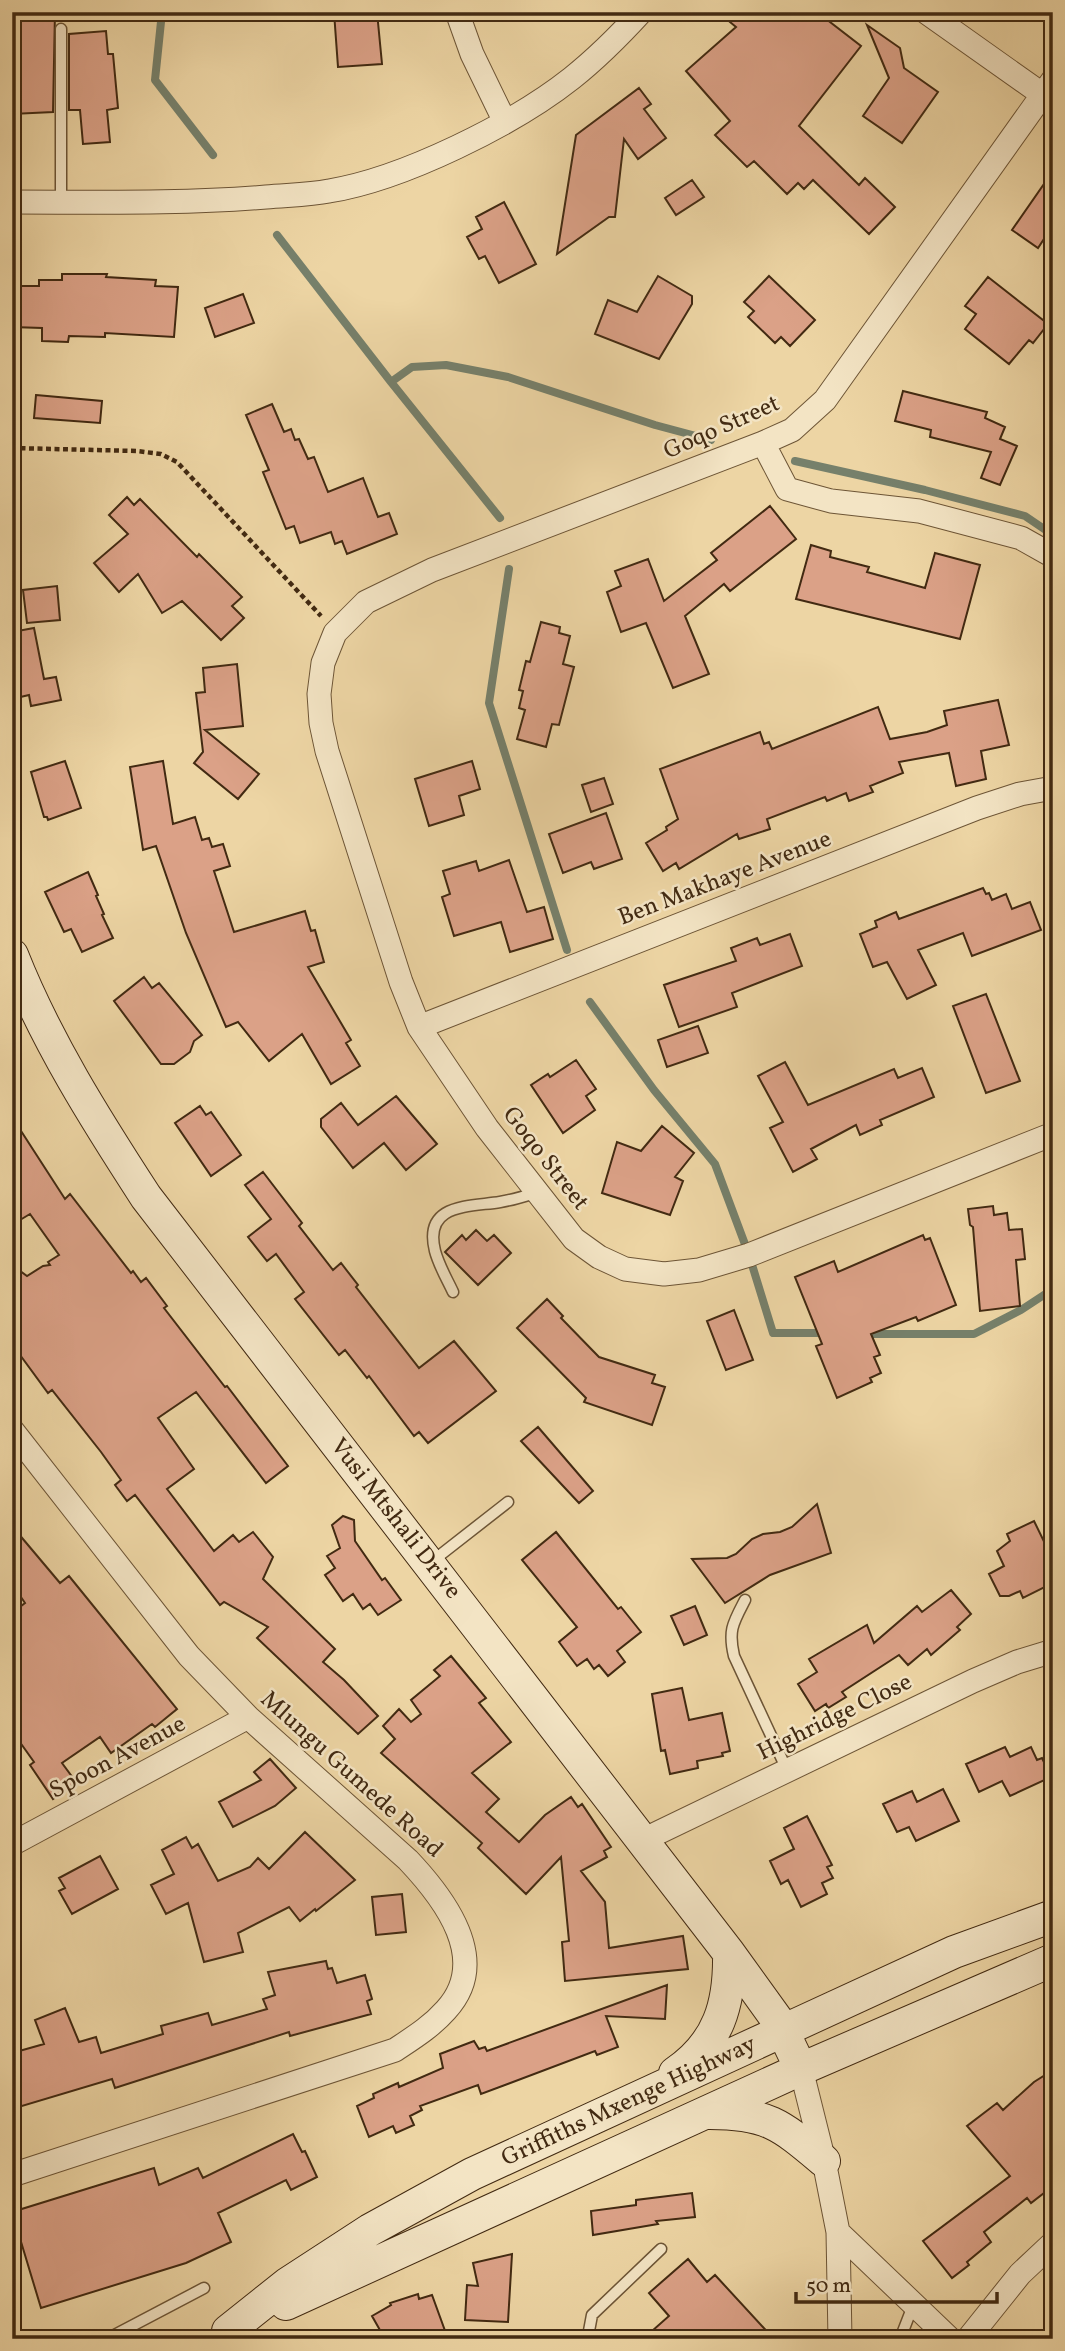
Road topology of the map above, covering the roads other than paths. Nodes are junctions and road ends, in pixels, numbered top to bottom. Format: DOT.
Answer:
graph roads {
  1 [pos="457,12"];
  2 [pos="641,12"];
  3 [pos="926,12"];
  4 [pos="61,29"];
  5 [pos="1049,92"];
  6 [pos="505,122"];
  7 [pos="12,202"];
  8 [pos="61,202"];
  9 [pos="763,443"];
  10 [pos="1053,556"];
  11 [pos="1053,788"];
  12 [pos="16,972"];
  13 [pos="419,1027"];
  14 [pos="1053,1134"];
  15 [pos="538,1192"];
  16 [pos="453,1292"];
  17 [pos="12,1430"];
  18 [pos="508,1502"];
  19 [pos="429,1564"];
  20 [pos="745,1600"];
  21 [pos="1053,1651"];
  22 [pos="248,1717"];
  23 [pos="787,1770"];
  24 [pos="14,1840"];
  25 [pos="643,1840"];
  26 [pos="1053,1916"];
  27 [pos="729,1953"];
  28 [pos="1053,1960"];
  29 [pos="783,2032"];
  30 [pos="801,2069"];
  31 [pos="633,2101"];
  32 [pos="702,2113"];
  33 [pos="824,2161"];
  34 [pos="12,2175"];
  35 [pos="838,2232"];
  36 [pos="1053,2243"];
  37 [pos="661,2249"];
  38 [pos="204,2288"];
  39 [pos="914,2303"];
  40 [pos="220,2335"];
  41 [pos="107,2339"];
  42 [pos="591,2339"];
  43 [pos="840,2339"];
  44 [pos="900,2339"];
  45 [pos="950,2339"];
  46 [pos="968,2339"];
  1 -- 6 [label="street"];
  2 -- 6 [label="street"];
  3 -- 5 [label="street, Goqo Street"];
  4 -- 8 [label="lane"];
  5 -- 9 [label="street, Goqo Street"];
  6 -- 8 [label="street"];
  7 -- 8 [label="street"];
  9 -- 10 [label="street"];
  9 -- 13 [label="street, Goqo Street"];
  11 -- 13 [label="street, Ben Makhaye Avenue"];
  12 -- 19 [label="street, Vusi Mtshali Drive"];
  13 -- 15 [label="street, Goqo Street"];
  14 -- 15 [label="street, Goqo Street"];
  15 -- 16 [label="lane"];
  17 -- 22 [label="street, Mlungu Gumede Road"];
  18 -- 19 [label="lane"];
  19 -- 25 [label="street, Vusi Mtshali Drive"];
  20 -- 23 [label="lane"];
  21 -- 23 [label="street, Highridge Close"];
  22 -- 24 [label="street, Spoon Avenue"];
  22 -- 34 [label="street, Mlungu Gumede Road"];
  23 -- 25 [label="street, Highridge Close"];
  25 -- 27 [label="street, Vusi Mtshali Drive"];
  26 -- 29 [label="street, Griffiths Mxenge Highway"];
  27 -- 29 [label="street, Vusi Mtshali Drive"];
  27 -- 31 [label="street"];
  28 -- 30 [label="street, Griffiths Mxenge Highway"];
  29 -- 30 [label="street, Vusi Mtshali Drive"];
  29 -- 31 [label="street, Griffiths Mxenge Highway"];
  30 -- 32 [label="street, Griffiths Mxenge Highway"];
  30 -- 33 [label="street"];
  31 -- 40 [label="street, Griffiths Mxenge Highway"];
  32 -- 33 [label="street"];
  32 -- 40 [label="street, Griffiths Mxenge Highway"];
  33 -- 35 [label="street"];
  35 -- 39 [label="street"];
  35 -- 43 [label="street"];
  36 -- 46 [label="street"];
  37 -- 42 [label="lane"];
  38 -- 41 [label="lane"];
  39 -- 44 [label="lane"];
  39 -- 45 [label="street"];
}
